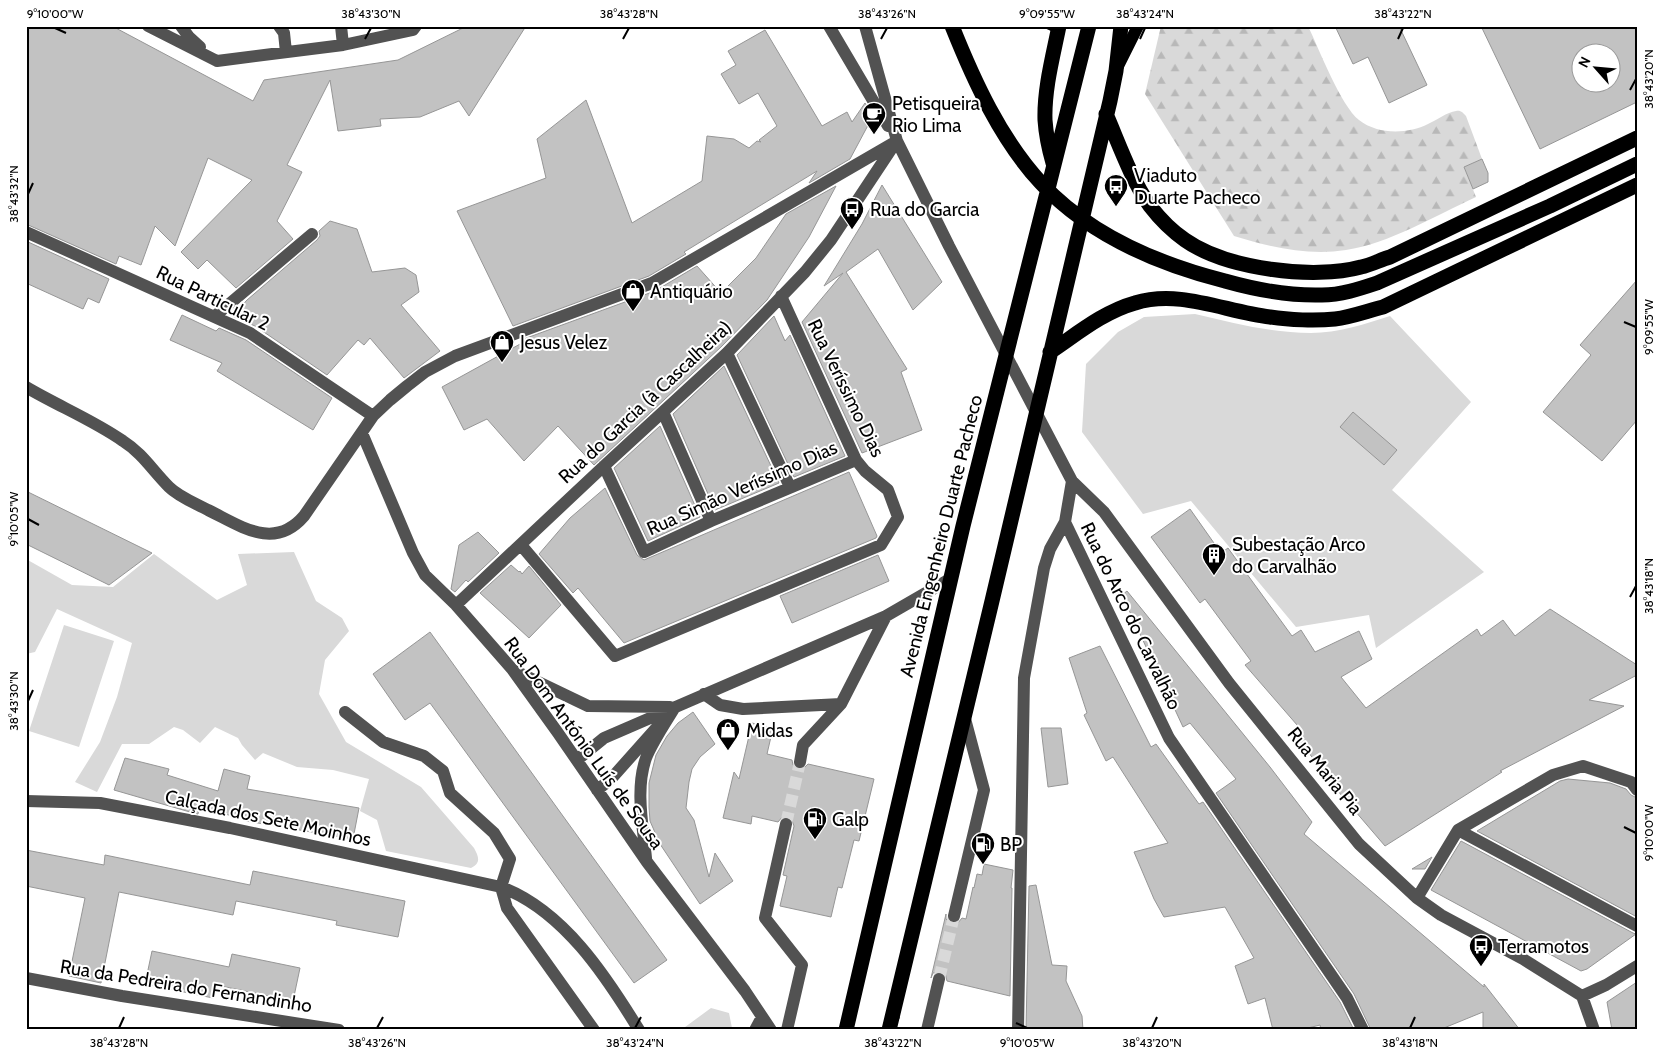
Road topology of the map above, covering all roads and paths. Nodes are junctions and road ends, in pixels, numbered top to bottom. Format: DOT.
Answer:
graph roads {
  1 [pos="148,26"];
  2 [pos="181,26"];
  3 [pos="279,26"];
  4 [pos="341,26"];
  5 [pos="829,26"];
  6 [pos="865,26"];
  7 [pos="952,26"];
  8 [pos="1059,26"];
  9 [pos="1083,26"];
  10 [pos="1089,26"];
  11 [pos="1121,26"];
  12 [pos="1138,26"];
  13 [pos="413,27"];
  14 [pos="343,45"];
  15 [pos="286,52"];
  16 [pos="1082,54"];
  17 [pos="217,61"];
  18 [pos="1116,71"];
  19 [pos="1106,114"];
  20 [pos="1637,138"];
  21 [pos="897,141"];
  22 [pos="1637,164"];
  23 [pos="1054,166"];
  24 [pos="1637,185"];
  25 [pos="26,232"];
  26 [pos="312,234"];
  27 [pos="781,296"];
  28 [pos="215,316"];
  29 [pos="727,352"];
  30 [pos="1050,352"];
  31 [pos="26,387"];
  32 [pos="663,412"];
  33 [pos="373,416"];
  34 [pos="362,433"];
  35 [pos="856,460"];
  36 [pos="604,466"];
  37 [pos="1072,481"];
  38 [pos="790,487"];
  39 [pos="711,521"];
  40 [pos="1065,522"];
  41 [pos="521,545"];
  42 [pos="950,579"];
  43 [pos="456,606"];
  44 [pos="886,616"];
  45 [pos="512,670"];
  46 [pos="704,694"];
  47 [pos="841,704"];
  48 [pos="675,707"];
  49 [pos="345,712"];
  50 [pos="964,715"];
  51 [pos="577,760"];
  52 [pos="800,762"];
  53 [pos="597,790"];
  54 [pos="1637,790"];
  55 [pos="26,801"];
  56 [pos="786,824"];
  57 [pos="1458,830"];
  58 [pos="647,862"];
  59 [pos="501,887"];
  60 [pos="1417,898"];
  61 [pos="954,916"];
  62 [pos="1637,926"];
  63 [pos="1637,966"];
  64 [pos="26,978"];
  65 [pos="939,979"];
  66 [pos="1582,996"];
  67 [pos="762,1017"];
  68 [pos="339,1030"];
  69 [pos="594,1030"];
  70 [pos="639,1030"];
  71 [pos="755,1030"];
  72 [pos="771,1030"];
  73 [pos="787,1030"];
  74 [pos="846,1030"];
  75 [pos="888,1030"];
  76 [pos="927,1030"];
  77 [pos="1018,1030"];
  78 [pos="1363,1030"];
  79 [pos="1594,1030"];
  1 -- 17 [label="street"];
  2 -- 17 [label="street"];
  3 -- 15 [label="street"];
  4 -- 14 [label="street"];
  5 -- 21 [label="street"];
  6 -- 21 [label="street"];
  7 -- 22 [label="highway"];
  8 -- 23 [label="highway"];
  9 -- 16 [label="main road, Avenida Engenheiro Duarte Pacheco"];
  10 -- 16 [label="highway, Avenida Engenheiro Duarte Pacheco"];
  11 -- 18 [label="highway"];
  12 -- 18 [label="main road"];
  13 -- 14 [label="street"];
  14 -- 15 [label="street"];
  15 -- 17 [label="street"];
  16 -- 23 [label="highway, Avenida Engenheiro Duarte Pacheco"];
  18 -- 19 [label="highway"];
  19 -- 20 [label="highway"];
  19 -- 30 [label="highway"];
  21 -- 27 [label="street, Rua do Garcia (à Cascalheira)"];
  21 -- 33 [label="street"];
  21 -- 37 [label="street"];
  23 -- 42 [label="highway, Avenida Engenheiro Duarte Pacheco"];
  24 -- 30 [label="highway"];
  25 -- 28 [label="street, Rua Particular 2"];
  26 -- 28 [label="street"];
  27 -- 29 [label="street, Rua do Garcia (à Cascalheira)"];
  27 -- 35 [label="street, Rua Veríssimo Dias"];
  28 -- 33 [label="street, Rua Particular 2"];
  29 -- 32 [label="street, Rua do Garcia (à Cascalheira)"];
  29 -- 38 [label="street"];
  30 -- 50 [label="highway"];
  31 -- 34 [label="street"];
  32 -- 36 [label="street, Rua do Garcia (à Cascalheira)"];
  32 -- 39 [label="street"];
  33 -- 34 [label="street"];
  34 -- 43 [label="street, Rua Dom António Luís de Sousa"];
  35 -- 38 [label="street, Rua Simão Veríssimo Dias"];
  35 -- 41 [label="street, Rua Veríssimo Dias"];
  36 -- 39 [label="street, Rua Simão Veríssimo Dias"];
  36 -- 41 [label="street, Rua do Garcia (à Cascalheira)"];
  37 -- 40 [label="street, Rua do Arco do Carvalhão"];
  37 -- 60 [label="street, Rua Maria Pia"];
  38 -- 39 [label="street, Rua Simão Veríssimo Dias"];
  40 -- 77 [label="street"];
  40 -- 78 [label="street, Rua do Arco do Carvalhão"];
  41 -- 43 [label="street, Rua do Garcia (à Cascalheira)"];
  42 -- 44 [label="street"];
  42 -- 74 [label="highway, Avenida Engenheiro Duarte Pacheco"];
  43 -- 45 [label="street, Rua Dom António Luís de Sousa"];
  44 -- 46 [label="street"];
  44 -- 47 [label="street"];
  45 -- 48 [label="street"];
  45 -- 51 [label="street, Rua Dom António Luís de Sousa"];
  46 -- 47 [label="street"];
  46 -- 48 [label="street"];
  47 -- 52 [label="street"];
  48 -- 51 [label="street"];
  48 -- 53 [label="street"];
  48 -- 58 [label="street"];
  49 -- 59 [label="street"];
  50 -- 61 [label="street"];
  50 -- 75 [label="highway"];
  51 -- 53 [label="street, Rua Dom António Luís de Sousa"];
  53 -- 58 [label="street, Rua Dom António Luís de Sousa"];
  54 -- 57 [label="street"];
  55 -- 59 [label="street, Calçada dos Sete Moinhos"];
  56 -- 73 [label="street"];
  57 -- 60 [label="street"];
  57 -- 62 [label="street"];
  58 -- 67 [label="street, Rua Dom António Luís de Sousa"];
  59 -- 69 [label="street"];
  59 -- 70 [label="street"];
  60 -- 66 [label="street, Rua Maria Pia"];
  63 -- 66 [label="street"];
  64 -- 68 [label="street, Rua da Pedreira do Fernandinho"];
  65 -- 76 [label="street"];
  66 -- 79 [label="street"];
  67 -- 71 [label="street"];
  67 -- 72 [label="street, Rua Dom António Luís de Sousa"];
}
